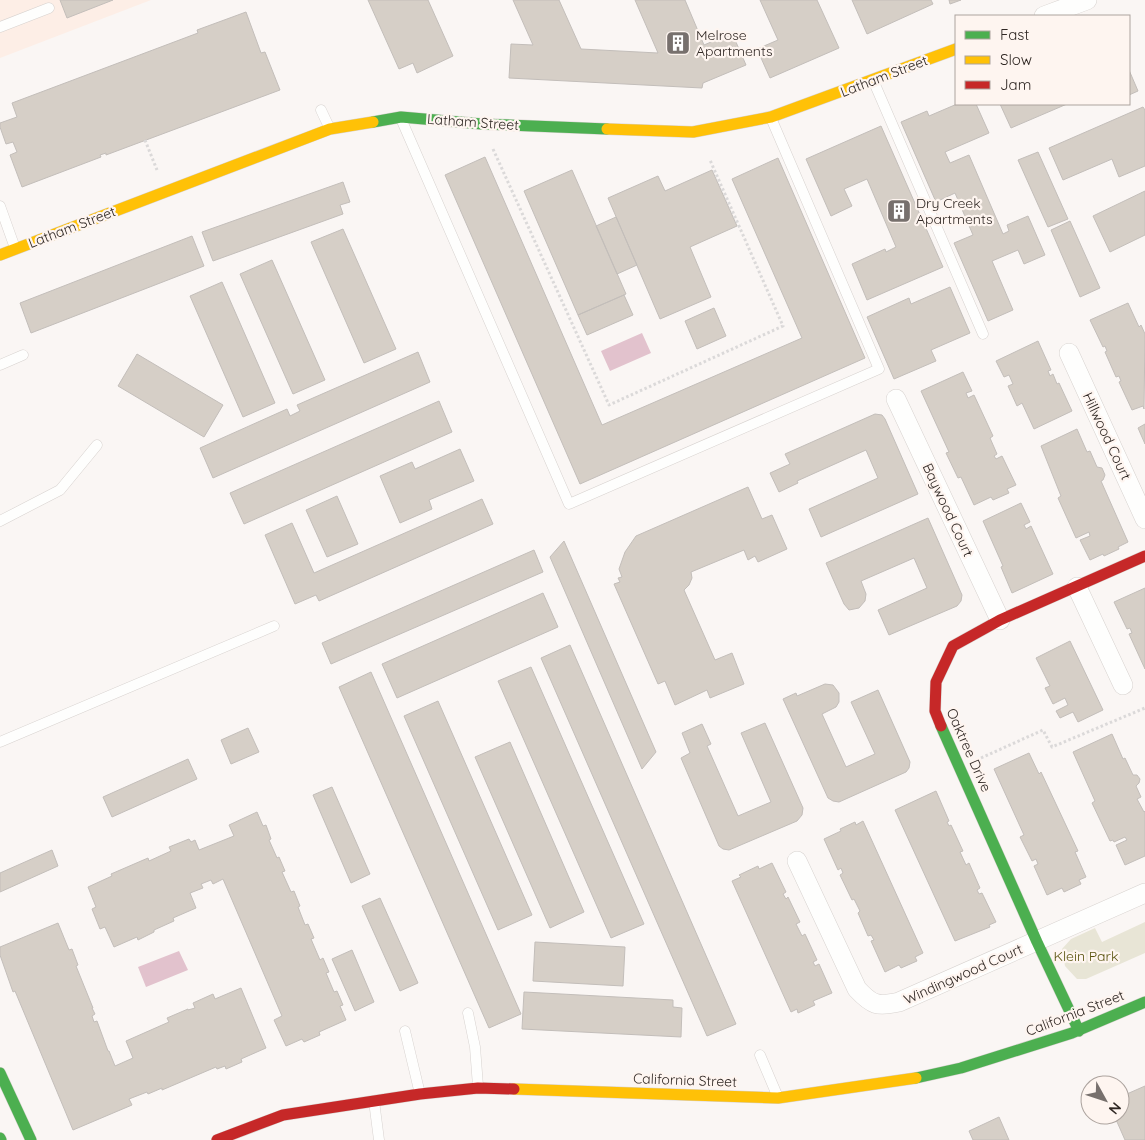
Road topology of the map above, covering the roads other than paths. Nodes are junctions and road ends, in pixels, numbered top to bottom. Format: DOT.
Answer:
graph roads {
  1 [pos="1087,0"];
  2 [pos="49,8"];
  3 [pos="1047,15"];
  4 [pos="0,27"];
  5 [pos="955,49"];
  6 [pos="873,80"];
  7 [pos="321,110"];
  8 [pos="401,117"];
  9 [pos="770,117"];
  10 [pos="330,129"];
  11 [pos="0,206"];
  12 [pos="16,249"];
  13 [pos="0,255"];
  14 [pos="984,334"];
  15 [pos="1069,353"];
  16 [pos="22,355"];
  17 [pos="0,364"];
  18 [pos="896,399"];
  19 [pos="96,445"];
  20 [pos="1145,519"];
  21 [pos="0,521"];
  22 [pos="1145,556"];
  23 [pos="1076,587"];
  24 [pos="1000,620"];
  25 [pos="274,626"];
  26 [pos="1123,685"];
  27 [pos="0,742"];
  28 [pos="797,861"];
  29 [pos="1145,893"];
  30 [pos="1037,942"];
  31 [pos="1145,1002"];
  32 [pos="468,1013"];
  33 [pos="405,1031"];
  34 [pos="1079,1031"];
  35 [pos="760,1055"];
  36 [pos="0,1073"];
  37 [pos="478,1088"];
  38 [pos="420,1094"];
  39 [pos="778,1098"];
  40 [pos="374,1100"];
  41 [pos="31,1140"];
  42 [pos="217,1140"];
  43 [pos="379,1140"];
  1 -- 3 [label="street"];
  2 -- 4 [label="lane"];
  5 -- 6 [label="street, Latham Street"];
  6 -- 9 [label="street, Latham Street"];
  6 -- 14 [label="lane"];
  7 -- 10 [label="lane"];
  8 -- 9 [label="street, Latham Street"];
  8 -- 9 [label="lane"];
  8 -- 10 [label="street, Latham Street"];
  10 -- 12 [label="street, Latham Street"];
  11 -- 12 [label="lane"];
  12 -- 13 [label="street, Latham Street"];
  15 -- 20 [label="street, Hillwood Court"];
  16 -- 17 [label="lane"];
  18 -- 24 [label="street, Baywood Court"];
  19 -- 21 [label="lane"];
  22 -- 23 [label="street, Oaktree Drive"];
  23 -- 24 [label="street, Oaktree Drive"];
  23 -- 26 [label="street"];
  24 -- 30 [label="street, Oaktree Drive"];
  25 -- 27 [label="lane"];
  28 -- 30 [label="street, Windingwood Court"];
  29 -- 30 [label="street, Windingwood Court"];
  30 -- 34 [label="street, Oaktree Drive"];
  31 -- 34 [label="street, California Street"];
  32 -- 37 [label="lane"];
  33 -- 38 [label="lane"];
  34 -- 39 [label="street, California Street"];
  35 -- 39 [label="lane"];
  36 -- 41 [label="street"];
  37 -- 38 [label="street, California Street"];
  37 -- 39 [label="street, California Street"];
  38 -- 40 [label="street, California Street"];
  40 -- 42 [label="street, California Street"];
  40 -- 43 [label="lane"];
}
